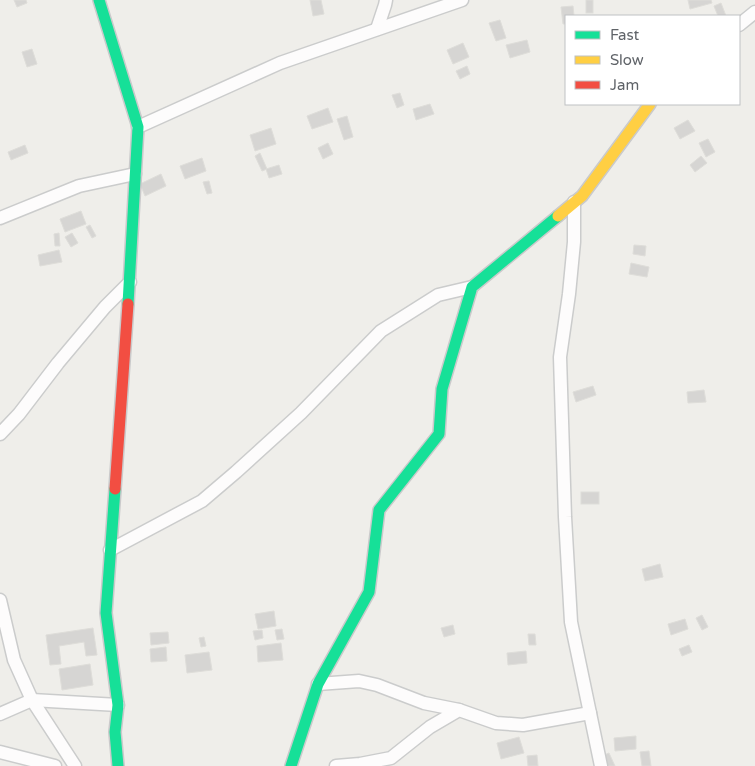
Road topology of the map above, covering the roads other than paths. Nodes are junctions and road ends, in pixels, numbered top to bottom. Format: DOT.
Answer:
graph roads {
  1 [pos="99,0"];
  2 [pos="386,0"];
  3 [pos="462,0"];
  4 [pos="755,12"];
  5 [pos="740,24"];
  6 [pos="377,29"];
  7 [pos="649,105"];
  8 [pos="138,127"];
  9 [pos="135,174"];
  10 [pos="574,202"];
  11 [pos="0,218"];
  12 [pos="130,282"];
  13 [pos="472,287"];
  14 [pos="0,434"];
  15 [pos="110,550"];
  16 [pos="0,600"];
  17 [pos="318,684"];
  18 [pos="32,700"];
  19 [pos="118,705"];
  20 [pos="459,710"];
  21 [pos="0,714"];
  22 [pos="590,714"];
  23 [pos="3,757"];
  24 [pos="36,760"];
  25 [pos="23,766"];
  26 [pos="55,766"];
  27 [pos="75,766"];
  28 [pos="118,766"];
  29 [pos="290,766"];
  30 [pos="336,766"];
  31 [pos="601,766"];
  1 -- 8 [label="street"];
  2 -- 6 [label="street"];
  3 -- 6 [label="street"];
  4 -- 5 [label="street"];
  6 -- 8 [label="street"];
  7 -- 10 [label="street"];
  8 -- 9 [label="street"];
  9 -- 11 [label="street"];
  9 -- 12 [label="street"];
  10 -- 13 [label="street"];
  10 -- 22 [label="street"];
  12 -- 14 [label="street"];
  12 -- 15 [label="street"];
  13 -- 15 [label="street"];
  13 -- 17 [label="street"];
  15 -- 19 [label="street"];
  16 -- 18 [label="street"];
  17 -- 20 [label="street"];
  17 -- 29 [label="street"];
  18 -- 19 [label="street"];
  18 -- 21 [label="street"];
  18 -- 27 [label="street"];
  19 -- 28 [label="street"];
  20 -- 22 [label="street"];
  20 -- 30 [label="street"];
  22 -- 31 [label="street"];
  23 -- 24 [label="street"];
  24 -- 25 [label="street"];
  24 -- 26 [label="street"];
}
